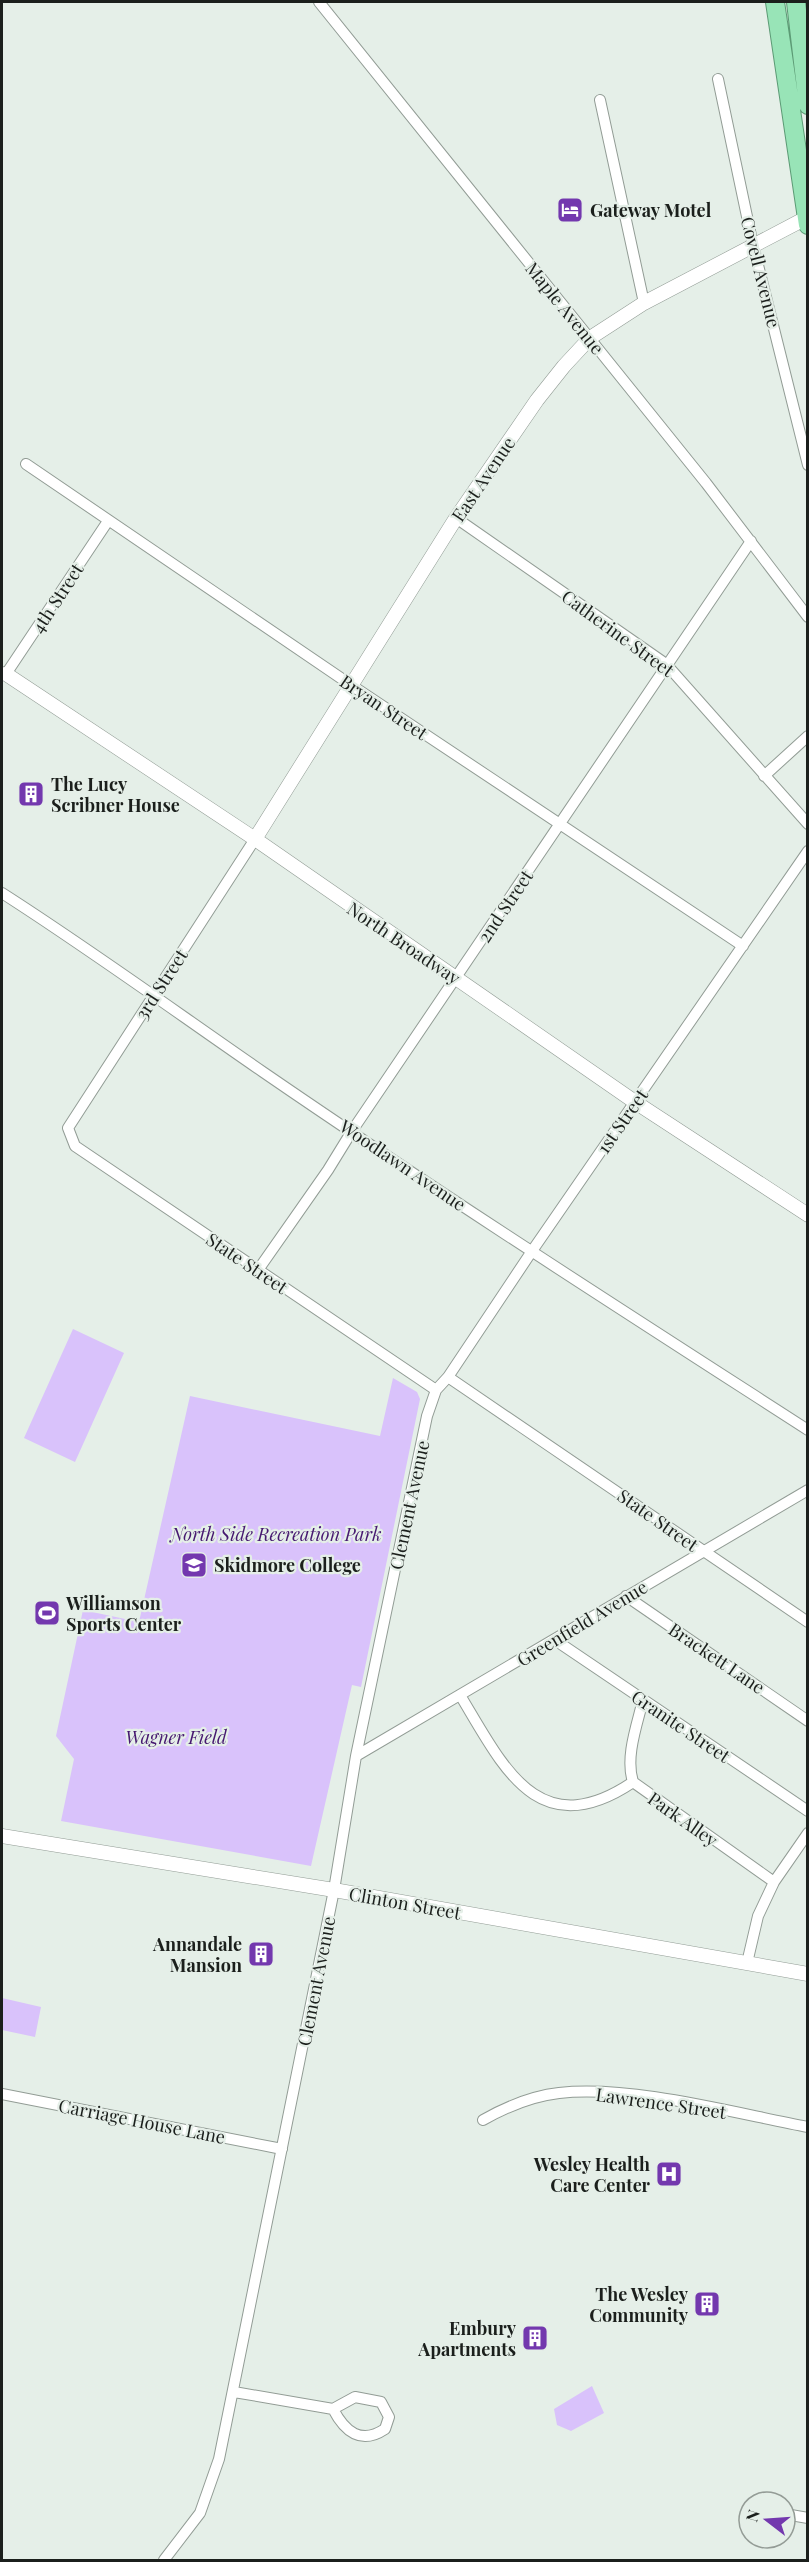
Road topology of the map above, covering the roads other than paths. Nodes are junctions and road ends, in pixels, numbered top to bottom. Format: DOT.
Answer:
graph roads {
  1 [pos="319,2"];
  2 [pos="775,2"];
  3 [pos="796,2"];
  4 [pos="718,79"];
  5 [pos="600,100"];
  6 [pos="807,105"];
  7 [pos="807,220"];
  8 [pos="753,245"];
  9 [pos="644,303"];
  10 [pos="590,338"];
  11 [pos="26,464"];
  12 [pos="807,465"];
  13 [pos="456,518"];
  14 [pos="108,521"];
  15 [pos="750,541"];
  16 [pos="807,617"];
  17 [pos="666,664"];
  18 [pos="4,673"];
  19 [pos="351,685"];
  20 [pos="807,736"];
  21 [pos="764,776"];
  22 [pos="560,824"];
  23 [pos="807,824"];
  24 [pos="255,839"];
  25 [pos="807,852"];
  26 [pos="2,893"];
  27 [pos="743,946"];
  28 [pos="456,978"];
  29 [pos="154,994"];
  30 [pos="635,1102"];
  31 [pos="68,1128"];
  32 [pos="352,1131"];
  33 [pos="807,1215"];
  34 [pos="532,1251"];
  35 [pos="258,1270"];
  36 [pos="448,1377"];
  37 [pos="436,1390"];
  38 [pos="807,1431"];
  39 [pos="807,1490"];
  40 [pos="703,1551"];
  41 [pos="626,1596"];
  42 [pos="807,1622"];
  43 [pos="555,1640"];
  44 [pos="460,1695"];
  45 [pos="643,1700"];
  46 [pos="807,1720"];
  47 [pos="356,1756"];
  48 [pos="633,1782"];
  49 [pos="807,1811"];
  50 [pos="807,1833"];
  51 [pos="2,1836"];
  52 [pos="774,1882"];
  53 [pos="334,1890"];
  54 [pos="747,1964"];
  55 [pos="807,1974"];
  56 [pos="2,2094"];
  57 [pos="483,2120"];
  58 [pos="807,2127"];
  59 [pos="282,2149"];
  60 [pos="234,2392"];
  61 [pos="333,2409"];
  62 [pos="164,2560"];
  1 -- 10 [label="street, Maple Avenue"];
  2 -- 7 [label="highway"];
  3 -- 6 [label="highway"];
  4 -- 8 [label="street, Covell Avenue"];
  5 -- 9 [label="street"];
  7 -- 8 [label="street, East Avenue"];
  8 -- 9 [label="street, East Avenue"];
  8 -- 12 [label="street, Covell Avenue"];
  9 -- 10 [label="street, East Avenue"];
  10 -- 13 [label="street, East Avenue"];
  10 -- 15 [label="street, Maple Avenue"];
  11 -- 14 [label="street, Bryan Street"];
  13 -- 17 [label="street, Catherine Street"];
  13 -- 19 [label="street, East Avenue"];
  14 -- 18 [label="street, 4th Street"];
  14 -- 19 [label="street, Bryan Street"];
  15 -- 16 [label="street, Maple Avenue"];
  15 -- 17 [label="street, 2nd Street"];
  17 -- 21 [label="street, Catherine Street"];
  17 -- 22 [label="street, 2nd Street"];
  18 -- 24 [label="street, North Broadway"];
  19 -- 22 [label="street, Bryan Street"];
  19 -- 24 [label="street, East Avenue"];
  20 -- 21 [label="street"];
  21 -- 23 [label="street, Catherine Street"];
  22 -- 27 [label="street, Bryan Street"];
  22 -- 28 [label="street, 2nd Street"];
  24 -- 28 [label="street, North Broadway"];
  24 -- 29 [label="street, 3rd Street"];
  25 -- 27 [label="street, 1st Street"];
  26 -- 29 [label="street, Woodlawn Avenue"];
  27 -- 30 [label="street, 1st Street"];
  28 -- 30 [label="street, North Broadway"];
  28 -- 32 [label="street, 2nd Street"];
  29 -- 31 [label="street, 3rd Street"];
  29 -- 32 [label="street, Woodlawn Avenue"];
  30 -- 33 [label="street, North Broadway"];
  30 -- 34 [label="street, 1st Street"];
  31 -- 35 [label="street, State Street"];
  32 -- 34 [label="street, Woodlawn Avenue"];
  32 -- 35 [label="street, 2nd Street"];
  34 -- 36 [label="street, 1st Street"];
  34 -- 38 [label="street, Woodlawn Avenue"];
  35 -- 37 [label="street, State Street"];
  36 -- 37 [label="street, 1st Street"];
  36 -- 40 [label="street, State Street"];
  37 -- 47 [label="street, Clement Avenue"];
  39 -- 40 [label="street, Greenfield Avenue"];
  40 -- 41 [label="street, Greenfield Avenue"];
  40 -- 42 [label="street, State Street"];
  41 -- 43 [label="street, Greenfield Avenue"];
  41 -- 46 [label="street, Brackett Lane"];
  43 -- 44 [label="street, Greenfield Avenue"];
  43 -- 45 [label="street, Granite Street"];
  44 -- 47 [label="street, Greenfield Avenue"];
  44 -- 48 [label="street"];
  45 -- 48 [label="street, Park Alley"];
  45 -- 49 [label="street, Granite Street"];
  47 -- 53 [label="street, Clement Avenue"];
  48 -- 52 [label="street, Park Alley"];
  50 -- 52 [label="street"];
  51 -- 53 [label="street, Clinton Street"];
  52 -- 54 [label="street"];
  53 -- 54 [label="street, Clinton Street"];
  53 -- 59 [label="street, Clement Avenue"];
  54 -- 55 [label="street, Clinton Street"];
  56 -- 59 [label="street, Carriage House Lane"];
  57 -- 58 [label="street, Lawrence Street"];
  59 -- 60 [label="street, Clement Avenue"];
  60 -- 61 [label="street"];
  60 -- 62 [label="street, Clement Avenue"];
  61 -- 61 [label="street"];
}
